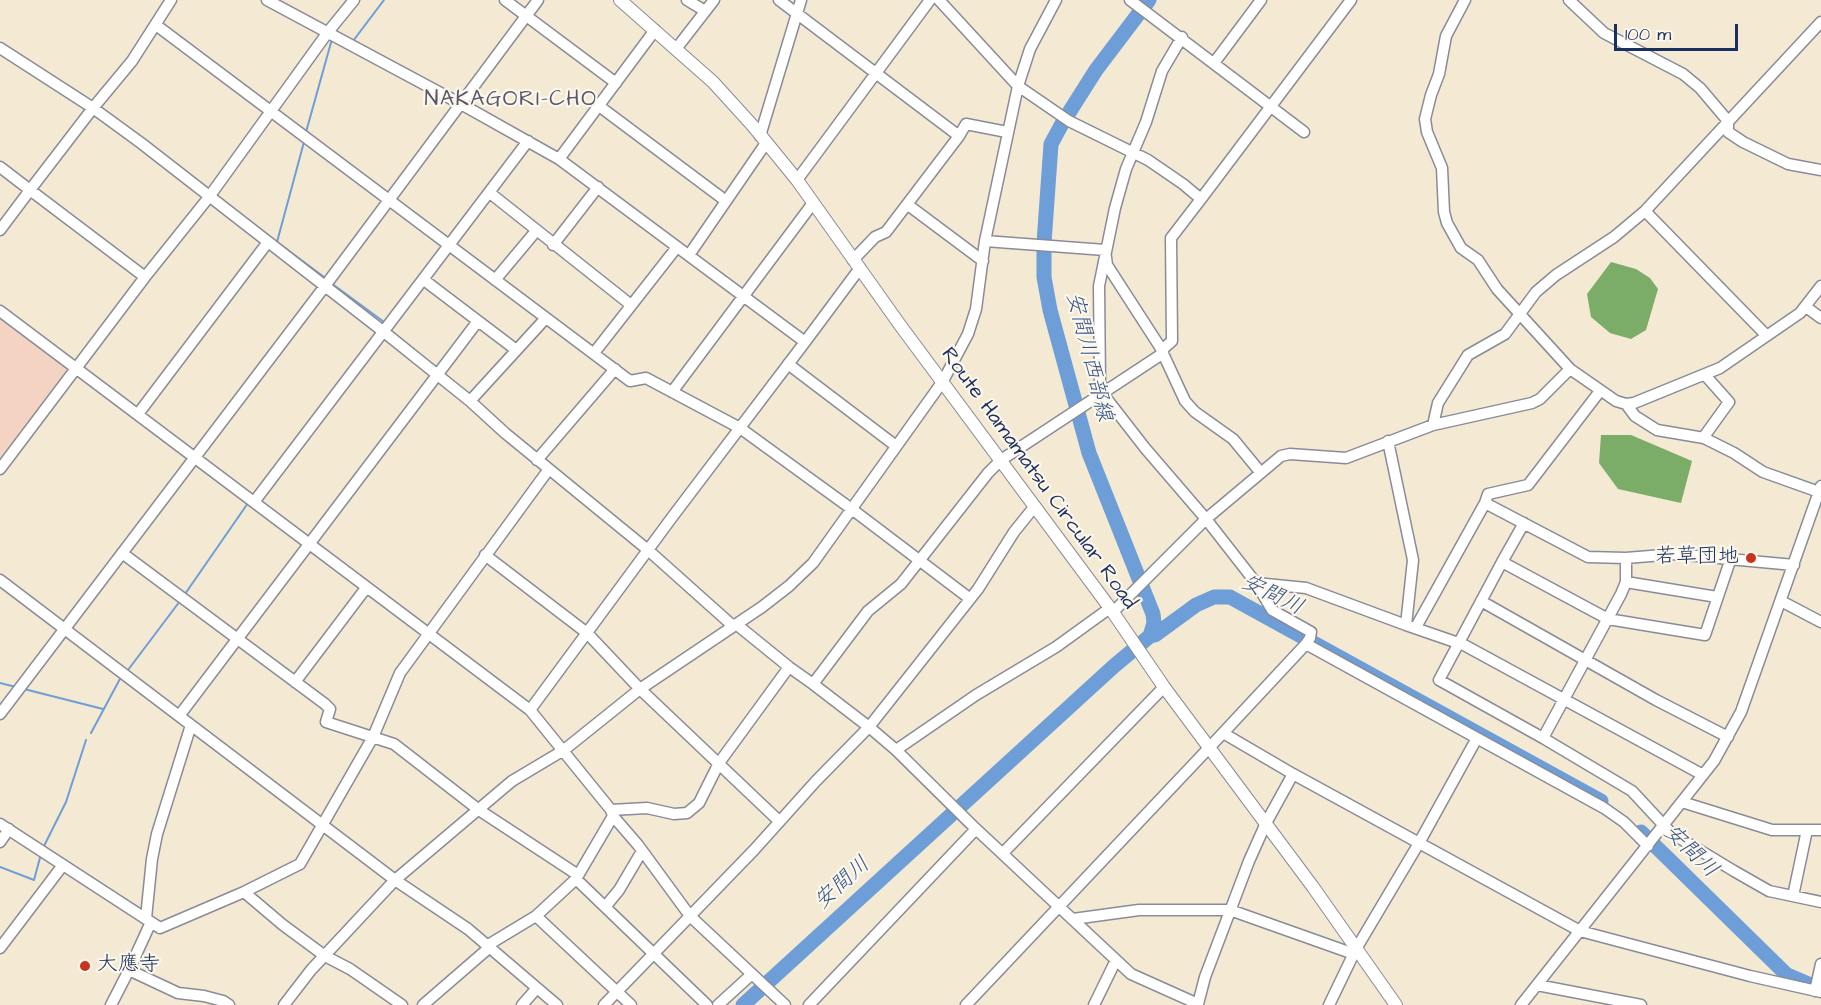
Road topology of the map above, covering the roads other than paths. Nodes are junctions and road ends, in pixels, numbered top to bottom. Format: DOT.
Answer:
graph roads {
  1 [pos="267,0"];
  2 [pos="354,0"];
  3 [pos="505,0"];
  4 [pos="538,0"];
  5 [pos="687,0"];
  6 [pos="714,0"];
  7 [pos="779,0"];
  8 [pos="801,0"];
  9 [pos="930,0"];
  10 [pos="939,0"];
  11 [pos="1056,0"];
  12 [pos="1261,0"];
  13 [pos="1351,0"];
  14 [pos="1465,0"];
  15 [pos="1569,0"];
  16 [pos="168,1"];
  17 [pos="628,2"];
  18 [pos="285,4"];
  19 [pos="1138,6"];
  20 [pos="705,11"];
  21 [pos="797,13"];
  22 [pos="526,15"];
  23 [pos="1821,22"];
  24 [pos="156,26"];
  25 [pos="655,30"];
  26 [pos="328,32"];
  27 [pos="1816,36"];
  28 [pos="1182,37"];
  29 [pos="0,48"];
  30 [pos="676,50"];
  31 [pos="1214,63"];
  32 [pos="877,73"];
  33 [pos="616,83"];
  34 [pos="1018,86"];
  35 [pos="461,104"];
  36 [pos="599,106"];
  37 [pos="1270,106"];
  38 [pos="93,108"];
  39 [pos="270,110"];
  40 [pos="1728,121"];
  41 [pos="1007,132"];
  42 [pos="1304,132"];
  43 [pos="959,136"];
  44 [pos="763,140"];
  45 [pos="528,141"];
  46 [pos="1132,153"];
  47 [pos="559,159"];
  48 [pos="0,167"];
  49 [pos="1821,170"];
  50 [pos="796,180"];
  51 [pos="598,187"];
  52 [pos="30,190"];
  53 [pos="490,193"];
  54 [pos="209,197"];
  55 [pos="1201,199"];
  56 [pos="388,200"];
  57 [pos="726,201"];
  58 [pos="813,203"];
  59 [pos="908,205"];
  60 [pos="1645,211"];
  61 [pos="0,230"];
  62 [pos="537,231"];
  63 [pos="985,241"];
  64 [pos="268,242"];
  65 [pos="553,245"];
  66 [pos="450,246"];
  67 [pos="678,247"];
  68 [pos="1105,250"];
  69 [pos="689,255"];
  70 [pos="983,261"];
  71 [pos="856,264"];
  72 [pos="144,277"];
  73 [pos="424,280"];
  74 [pos="495,280"];
  75 [pos="325,286"];
  76 [pos="1821,286"];
  77 [pos="744,296"];
  78 [pos="631,305"];
  79 [pos="1806,307"];
  80 [pos="0,311"];
  81 [pos="1520,313"];
  82 [pos="1821,318"];
  83 [pos="545,319"];
  84 [pos="478,321"];
  85 [pos="384,332"];
  86 [pos="1766,334"];
  87 [pos="805,342"];
  88 [pos="515,349"];
  89 [pos="594,353"];
  90 [pos="1162,354"];
  91 [pos="788,364"];
  92 [pos="77,368"];
  93 [pos="615,369"];
  94 [pos="1570,369"];
  95 [pos="437,375"];
  96 [pos="1705,375"];
  97 [pos="943,381"];
  98 [pos="1600,391"];
  99 [pos="672,392"];
  100 [pos="1103,394"];
  101 [pos="470,401"];
  102 [pos="1626,404"];
  103 [pos="138,414"];
  104 [pos="1433,425"];
  105 [pos="740,428"];
  106 [pos="1702,438"];
  107 [pos="1388,441"];
  108 [pos="896,446"];
  109 [pos="194,457"];
  110 [pos="537,460"];
  111 [pos="1001,460"];
  112 [pos="0,469"];
  113 [pos="549,469"];
  114 [pos="1262,473"];
  115 [pos="1820,489"];
  116 [pos="254,502"];
  117 [pos="1485,503"];
  118 [pos="1035,506"];
  119 [pos="852,510"];
  120 [pos="1206,519"];
  121 [pos="1524,523"];
  122 [pos="310,544"];
  123 [pos="648,550"];
  124 [pos="122,553"];
  125 [pos="485,555"];
  126 [pos="1626,558"];
  127 [pos="1731,558"];
  128 [pos="921,561"];
  129 [pos="1502,562"];
  130 [pos="1794,564"];
  131 [pos="1626,582"];
  132 [pos="4,583"];
  133 [pos="1257,583"];
  134 [pos="366,588"];
  135 [pos="0,596"];
  136 [pos="1717,597"];
  137 [pos="969,598"];
  138 [pos="1481,601"];
  139 [pos="1781,601"];
  140 [pos="1111,610"];
  141 [pos="1608,619"];
  142 [pos="1821,622"];
  143 [pos="734,625"];
  144 [pos="1411,626"];
  145 [pos="65,629"];
  146 [pos="428,633"];
  147 [pos="587,633"];
  148 [pos="238,638"];
  149 [pos="1308,642"];
  150 [pos="1459,643"];
  151 [pos="1585,660"];
  152 [pos="789,668"];
  153 [pos="296,682"];
  154 [pos="813,684"];
  155 [pos="1164,687"];
  156 [pos="640,689"];
  157 [pos="1563,700"];
  158 [pos="530,710"];
  159 [pos="0,714"];
  160 [pos="179,716"];
  161 [pos="191,725"];
  162 [pos="869,727"];
  163 [pos="1223,733"];
  164 [pos="373,737"];
  165 [pos="1728,737"];
  166 [pos="1477,738"];
  167 [pos="1543,738"];
  168 [pos="1210,747"];
  169 [pos="564,750"];
  170 [pos="896,750"];
  171 [pos="719,763"];
  172 [pos="1293,774"];
  173 [pos="1703,775"];
  174 [pos="1682,802"];
  175 [pos="479,810"];
  176 [pos="612,813"];
  177 [pos="779,821"];
  178 [pos="1266,823"];
  179 [pos="324,825"];
  180 [pos="1664,826"];
  181 [pos="4,827"];
  182 [pos="976,829"];
  183 [pos="1807,830"];
  184 [pos="1821,830"];
  185 [pos="0,842"];
  186 [pos="1419,843"];
  187 [pos="1650,844"];
  188 [pos="642,851"];
  189 [pos="1004,853"];
  190 [pos="63,865"];
  191 [pos="577,877"];
  192 [pos="395,880"];
  193 [pos="244,892"];
  194 [pos="1793,896"];
  195 [pos="1821,902"];
  196 [pos="1059,906"];
  197 [pos="604,907"];
  198 [pos="1230,910"];
  199 [pos="536,916"];
  200 [pos="690,916"];
  201 [pos="1073,919"];
  202 [pos="148,920"];
  203 [pos="1580,931"];
  204 [pos="489,946"];
  205 [pos="0,948"];
  206 [pos="1355,950"];
  207 [pos="654,954"];
  208 [pos="326,956"];
  209 [pos="1116,960"];
  210 [pos="1821,964"];
  211 [pos="129,970"];
  212 [pos="752,974"];
  213 [pos="1537,985"];
  214 [pos="537,988"];
  215 [pos="1817,989"];
  216 [pos="617,992"];
  217 [pos="1197,1004"];
  218 [pos="1627,1004"];
  219 [pos="111,1005"];
  220 [pos="228,1005"];
  221 [pos="285,1005"];
  222 [pos="402,1005"];
  223 [pos="423,1005"];
  224 [pos="522,1005"];
  225 [pos="557,1005"];
  226 [pos="604,1005"];
  227 [pos="631,1005"];
  228 [pos="707,1005"];
  229 [pos="718,1005"];
  230 [pos="785,1005"];
  231 [pos="809,1005"];
  232 [pos="966,1005"];
  233 [pos="1094,1005"];
  234 [pos="1329,1005"];
  235 [pos="1396,1005"];
  236 [pos="1521,1005"];
  237 [pos="1641,1005"];
  1 -- 18 [label="street"];
  2 -- 26 [label="street"];
  3 -- 22 [label="street"];
  4 -- 22 [label="street"];
  5 -- 20 [label="street"];
  6 -- 20 [label="street"];
  7 -- 21 [label="street"];
  8 -- 21 [label="street"];
  9 -- 32 [label="street"];
  10 -- 34 [label="street"];
  11 -- 34 [label="street"];
  12 -- 31 [label="street"];
  13 -- 37 [label="street"];
  14 -- 81 [label="street"];
  15 -- 40 [label="street"];
  16 -- 24 [label="street"];
  17 -- 25 [label="main road, Route Hamamatsu Circular Road"];
  18 -- 26 [label="street"];
  19 -- 28 [label="street"];
  20 -- 30 [label="street"];
  21 -- 32 [label="street"];
  21 -- 44 [label="street"];
  22 -- 33 [label="street"];
  22 -- 35 [label="street"];
  23 -- 27 [label="street"];
  24 -- 38 [label="street"];
  24 -- 39 [label="street"];
  25 -- 30 [label="main road, Route Hamamatsu Circular Road"];
  25 -- 33 [label="street"];
  26 -- 35 [label="street"];
  26 -- 39 [label="street"];
  27 -- 40 [label="street"];
  28 -- 31 [label="street"];
  28 -- 46 [label="street"];
  29 -- 38 [label="street"];
  30 -- 44 [label="main road, Route Hamamatsu Circular Road"];
  31 -- 37 [label="street"];
  32 -- 43 [label="street"];
  32 -- 50 [label="street"];
  33 -- 36 [label="street"];
  34 -- 41 [label="street"];
  34 -- 46 [label="street"];
  35 -- 45 [label="street"];
  35 -- 56 [label="street"];
  36 -- 47 [label="street"];
  36 -- 57 [label="street"];
  37 -- 42 [label="street"];
  37 -- 55 [label="street"];
  38 -- 52 [label="street"];
  38 -- 54 [label="street"];
  39 -- 54 [label="street"];
  39 -- 56 [label="street"];
  40 -- 49 [label="street"];
  40 -- 60 [label="street"];
  41 -- 43 [label="street"];
  41 -- 63 [label="street"];
  43 -- 59 [label="street"];
  44 -- 50 [label="main road, Route Hamamatsu Circular Road"];
  44 -- 57 [label="street"];
  45 -- 47 [label="street"];
  45 -- 53 [label="street"];
  46 -- 55 [label="street"];
  46 -- 68 [label="street"];
  47 -- 51 [label="street"];
  48 -- 52 [label="street"];
  50 -- 58 [label="main road, Route Hamamatsu Circular Road"];
  51 -- 65 [label="street"];
  51 -- 67 [label="street"];
  52 -- 61 [label="street"];
  52 -- 72 [label="street"];
  53 -- 62 [label="street"];
  53 -- 66 [label="street"];
  54 -- 64 [label="street"];
  54 -- 72 [label="street"];
  55 -- 90 [label="street"];
  56 -- 66 [label="street"];
  56 -- 75 [label="street"];
  57 -- 69 [label="street"];
  58 -- 71 [label="main road, Route Hamamatsu Circular Road"];
  58 -- 77 [label="street"];
  59 -- 70 [label="street"];
  59 -- 71 [label="street"];
  60 -- 81 [label="street"];
  60 -- 86 [label="street"];
  62 -- 65 [label="street"];
  62 -- 74 [label="street"];
  63 -- 68 [label="street"];
  63 -- 70 [label="street"];
  64 -- 75 [label="street"];
  64 -- 103 [label="street"];
  65 -- 78 [label="street"];
  66 -- 73 [label="street"];
  66 -- 74 [label="street"];
  67 -- 69 [label="street"];
  67 -- 78 [label="street"];
  68 -- 90 [label="street"];
  68 -- 100 [label="street"];
  69 -- 77 [label="street"];
  70 -- 97 [label="street"];
  71 -- 87 [label="street"];
  71 -- 97 [label="main road, Route Hamamatsu Circular Road"];
  72 -- 92 [label="street"];
  73 -- 84 [label="street"];
  73 -- 85 [label="street"];
  74 -- 83 [label="street"];
  75 -- 85 [label="street"];
  75 -- 109 [label="street"];
  76 -- 79 [label="street"];
  77 -- 87 [label="street"];
  77 -- 99 [label="street"];
  78 -- 89 [label="street"];
  79 -- 82 [label="street"];
  79 -- 86 [label="street"];
  80 -- 92 [label="street"];
  81 -- 94 [label="street"];
  81 -- 104 [label="street"];
  83 -- 88 [label="street"];
  83 -- 89 [label="street"];
  84 -- 88 [label="street"];
  84 -- 95 [label="street"];
  85 -- 95 [label="street"];
  85 -- 116 [label="street"];
  86 -- 96 [label="street"];
  87 -- 91 [label="street"];
  88 -- 101 [label="street"];
  89 -- 93 [label="street"];
  90 -- 100 [label="street"];
  90 -- 114 [label="street"];
  91 -- 105 [label="street"];
  91 -- 108 [label="street"];
  92 -- 103 [label="street"];
  92 -- 112 [label="street"];
  93 -- 99 [label="street"];
  93 -- 110 [label="street"];
  94 -- 98 [label="street"];
  94 -- 104 [label="street"];
  95 -- 101 [label="street"];
  95 -- 122 [label="street"];
  96 -- 102 [label="street"];
  96 -- 106 [label="street"];
  97 -- 108 [label="street"];
  97 -- 111 [label="main road, Route Hamamatsu Circular Road"];
  98 -- 102 [label="street"];
  98 -- 117 [label="street"];
  99 -- 105 [label="street"];
  100 -- 111 [label="street"];
  100 -- 120 [label="street"];
  101 -- 110 [label="street"];
  102 -- 106 [label="street"];
  103 -- 109 [label="street"];
  104 -- 107 [label="street"];
  105 -- 119 [label="street"];
  105 -- 123 [label="street"];
  106 -- 115 [label="street"];
  107 -- 114 [label="street"];
  107 -- 144 [label="street"];
  108 -- 119 [label="street"];
  109 -- 116 [label="street"];
  109 -- 124 [label="street"];
  110 -- 113 [label="street"];
  111 -- 118 [label="main road, Route Hamamatsu Circular Road"];
  111 -- 128 [label="street"];
  113 -- 123 [label="street"];
  113 -- 125 [label="street"];
  114 -- 120 [label="street"];
  115 -- 130 [label="street"];
  116 -- 122 [label="street"];
  117 -- 121 [label="street"];
  117 -- 144 [label="street"];
  118 -- 137 [label="street"];
  118 -- 140 [label="main road, Route Hamamatsu Circular Road"];
  119 -- 128 [label="street"];
  119 -- 143 [label="street"];
  120 -- 133 [label="street"];
  120 -- 140 [label="street"];
  121 -- 126 [label="street"];
  121 -- 129 [label="street"];
  122 -- 134 [label="street"];
  122 -- 148 [label="street"];
  123 -- 143 [label="street"];
  123 -- 147 [label="street"];
  124 -- 145 [label="street"];
  124 -- 148 [label="street"];
  125 -- 146 [label="street"];
  125 -- 147 [label="street"];
  126 -- 127 [label="street"];
  126 -- 131 [label="street"];
  127 -- 130 [label="street"];
  127 -- 136 [label="street"];
  128 -- 137 [label="street"];
  128 -- 154 [label="street"];
  129 -- 138 [label="street"];
  129 -- 141 [label="street"];
  130 -- 139 [label="street"];
  131 -- 136 [label="street"];
  131 -- 141 [label="street"];
  132 -- 135 [label="street"];
  132 -- 145 [label="street"];
  133 -- 144 [label="street"];
  133 -- 149 [label="street"];
  134 -- 146 [label="street"];
  134 -- 153 [label="street"];
  136 -- 141 [label="street"];
  137 -- 162 [label="street"];
  138 -- 150 [label="street"];
  138 -- 151 [label="street"];
  139 -- 142 [label="street"];
  139 -- 165 [label="street"];
  140 -- 155 [label="main road, Route Hamamatsu Circular Road"];
  140 -- 170 [label="street"];
  141 -- 151 [label="street"];
  143 -- 152 [label="street"];
  143 -- 156 [label="street"];
  144 -- 150 [label="street"];
  145 -- 159 [label="street"];
  145 -- 160 [label="street"];
  146 -- 158 [label="street"];
  146 -- 164 [label="street"];
  147 -- 156 [label="street"];
  147 -- 158 [label="street"];
  148 -- 153 [label="street"];
  148 -- 160 [label="street"];
  149 -- 163 [label="street"];
  149 -- 166 [label="street"];
  150 -- 157 [label="street"];
  150 -- 167 [label="street"];
  151 -- 157 [label="street"];
  151 -- 165 [label="street"];
  152 -- 154 [label="street"];
  152 -- 171 [label="street"];
  153 -- 164 [label="street"];
  154 -- 162 [label="street"];
  155 -- 168 [label="main road, Route Hamamatsu Circular Road"];
  155 -- 189 [label="street"];
  156 -- 169 [label="street"];
  156 -- 171 [label="street"];
  157 -- 167 [label="street"];
  157 -- 173 [label="street"];
  158 -- 169 [label="street"];
  160 -- 161 [label="street"];
  161 -- 179 [label="street"];
  161 -- 202 [label="street"];
  162 -- 170 [label="street"];
  162 -- 177 [label="street"];
  163 -- 168 [label="street"];
  163 -- 172 [label="street"];
  164 -- 175 [label="street"];
  164 -- 179 [label="street"];
  165 -- 173 [label="street"];
  166 -- 186 [label="street"];
  166 -- 187 [label="street"];
  167 -- 180 [label="street"];
  168 -- 178 [label="main road, Route Hamamatsu Circular Road"];
  168 -- 196 [label="street"];
  169 -- 175 [label="street"];
  169 -- 176 [label="street"];
  170 -- 182 [label="street"];
  171 -- 176 [label="street"];
  171 -- 177 [label="street"];
  172 -- 178 [label="street"];
  172 -- 186 [label="street"];
  173 -- 174 [label="street"];
  174 -- 180 [label="street"];
  174 -- 183 [label="street"];
  175 -- 191 [label="street"];
  175 -- 192 [label="street"];
  176 -- 188 [label="street"];
  176 -- 191 [label="street"];
  177 -- 200 [label="street"];
  178 -- 198 [label="street"];
  178 -- 206 [label="main road, Route Hamamatsu Circular Road"];
  179 -- 192 [label="street"];
  179 -- 193 [label="street"];
  180 -- 187 [label="street"];
  180 -- 194 [label="street"];
  181 -- 185 [label="street"];
  181 -- 190 [label="street"];
  182 -- 189 [label="street"];
  182 -- 231 [label="street"];
  183 -- 184 [label="street"];
  183 -- 194 [label="street"];
  186 -- 203 [label="street"];
  186 -- 206 [label="street"];
  187 -- 203 [label="street"];
  188 -- 197 [label="street"];
  188 -- 200 [label="street"];
  189 -- 196 [label="street"];
  190 -- 202 [label="street"];
  190 -- 205 [label="street"];
  191 -- 197 [label="street"];
  191 -- 199 [label="street"];
  192 -- 204 [label="street"];
  192 -- 208 [label="street"];
  193 -- 202 [label="street"];
  193 -- 208 [label="street"];
  194 -- 195 [label="street"];
  196 -- 201 [label="street"];
  196 -- 232 [label="street"];
  197 -- 207 [label="street"];
  198 -- 201 [label="street"];
  198 -- 206 [label="street"];
  198 -- 217 [label="street"];
  199 -- 204 [label="street"];
  199 -- 216 [label="street"];
  200 -- 207 [label="street"];
  200 -- 212 [label="street"];
  201 -- 209 [label="street"];
  202 -- 211 [label="street"];
  203 -- 213 [label="street"];
  203 -- 215 [label="street"];
  204 -- 214 [label="street"];
  204 -- 223 [label="street"];
  206 -- 234 [label="street"];
  206 -- 235 [label="main road, Route Hamamatsu Circular Road"];
  207 -- 216 [label="street"];
  207 -- 228 [label="street"];
  208 -- 221 [label="street"];
  208 -- 222 [label="street"];
  209 -- 217 [label="street"];
  209 -- 233 [label="street"];
  210 -- 215 [label="street"];
  211 -- 219 [label="street"];
  211 -- 220 [label="street"];
  212 -- 229 [label="street"];
  212 -- 230 [label="street"];
  213 -- 218 [label="street"];
  213 -- 236 [label="street"];
  214 -- 224 [label="street"];
  214 -- 225 [label="street"];
  216 -- 226 [label="street"];
  216 -- 227 [label="street"];
  218 -- 237 [label="street"];
}
